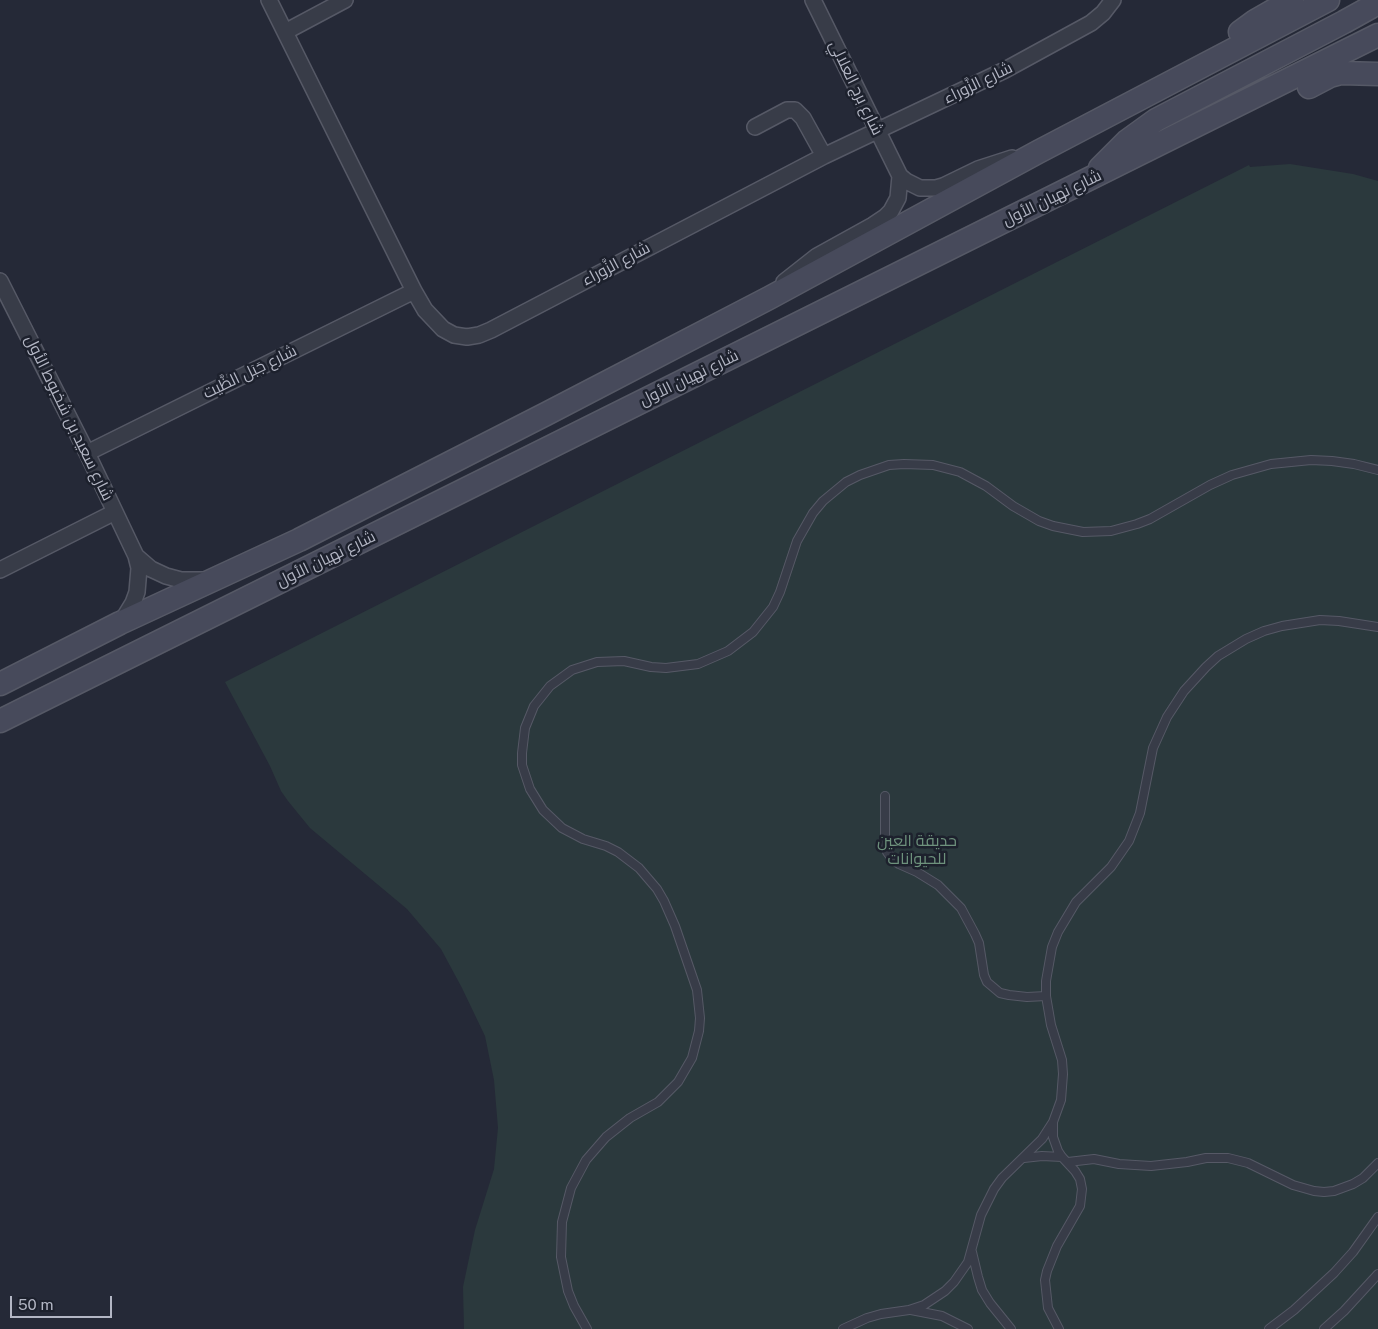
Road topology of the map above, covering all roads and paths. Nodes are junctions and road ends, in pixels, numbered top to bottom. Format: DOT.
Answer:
graph roads {
  1 [pos="269,0"];
  2 [pos="345,0"];
  3 [pos="812,0"];
  4 [pos="1113,0"];
  5 [pos="1292,0"];
  6 [pos="1328,0"];
  7 [pos="1373,7"];
  8 [pos="285,32"];
  9 [pos="1378,36"];
  10 [pos="1210,61"];
  11 [pos="1378,74"];
  12 [pos="1230,109"];
  13 [pos="755,127"];
  14 [pos="877,130"];
  15 [pos="1038,152"];
  16 [pos="824,156"];
  17 [pos="900,176"];
  18 [pos="1090,179"];
  19 [pos="0,281"];
  20 [pos="414,290"];
  21 [pos="769,298"];
  22 [pos="87,453"];
  23 [pos="1378,470"];
  24 [pos="116,512"];
  25 [pos="136,556"];
  26 [pos="0,570"];
  27 [pos="218,578"];
  28 [pos="120,623"];
  29 [pos="1378,627"];
  30 [pos="0,684"];
  31 [pos="0,721"];
  32 [pos="884,796"];
  33 [pos="1046,996"];
  34 [pos="1053,1122"];
  35 [pos="1022,1159"];
  36 [pos="1065,1160"];
  37 [pos="1378,1163"];
  38 [pos="1378,1217"];
  39 [pos="972,1250"];
  40 [pos="1378,1274"];
  41 [pos="909,1310"];
  42 [pos="587,1329"];
  43 [pos="843,1329"];
  44 [pos="968,1329"];
  45 [pos="1011,1329"];
  46 [pos="1058,1329"];
  47 [pos="1269,1329"];
  48 [pos="1324,1329"];
  1 -- 8 [label="street, شارع الزَّوراء"];
  2 -- 8 [label="street"];
  3 -- 14 [label="street, شارع برج العلالي"];
  4 -- 14 [label="street, شارع الزَّوراء"];
  5 -- 10 [label="main road"];
  6 -- 10 [label="main road, شارع نهيان الأول"];
  7 -- 18 [label="main road"];
  8 -- 20 [label="street, شارع الزَّوراء"];
  9 -- 12 [label="main road, شارع نهيان الأول"];
  10 -- 15 [label="main road, شارع نهيان الأول"];
  11 -- 12 [label="main road"];
  12 -- 18 [label="main road, شارع نهيان الأول"];
  13 -- 16 [label="street"];
  14 -- 16 [label="street, شارع الزَّوراء"];
  14 -- 17 [label="street, شارع برج العلالي"];
  15 -- 17 [label="street"];
  15 -- 21 [label="main road, شارع نهيان الأول"];
  16 -- 20 [label="street, شارع الزَّوراء"];
  17 -- 21 [label="street"];
  18 -- 31 [label="main road, شارع نهيان الأول"];
  19 -- 22 [label="street, شارع سعيد بن شخبوط الأول"];
  20 -- 22 [label="street, شارع جَبَل الظَّيت"];
  21 -- 27 [label="main road, شارع نهيان الأول"];
  22 -- 24 [label="street, شارع سعيد بن شخبوط الأول"];
  23 -- 42 [label="lane"];
  24 -- 25 [label="street, شارع سعيد بن شخبوط الأول"];
  24 -- 26 [label="street"];
  25 -- 27 [label="street, شارع سعيد بن شخبوط الأول"];
  25 -- 28 [label="street, شارع سعيد بن شخبوط الأول"];
  27 -- 28 [label="main road, شارع نهيان الأول"];
  28 -- 30 [label="main road, شارع نهيان الأول"];
  29 -- 33 [label="lane"];
  32 -- 33 [label="lane"];
  33 -- 34 [label="lane"];
  34 -- 35 [label="lane"];
  34 -- 36 [label="lane"];
  35 -- 36 [label="lane"];
  35 -- 39 [label="lane"];
  36 -- 37 [label="lane"];
  36 -- 46 [label="lane"];
  38 -- 47 [label="lane"];
  39 -- 41 [label="lane"];
  39 -- 45 [label="lane"];
  40 -- 48 [label="lane"];
  41 -- 43 [label="lane"];
  41 -- 44 [label="lane"];
}
